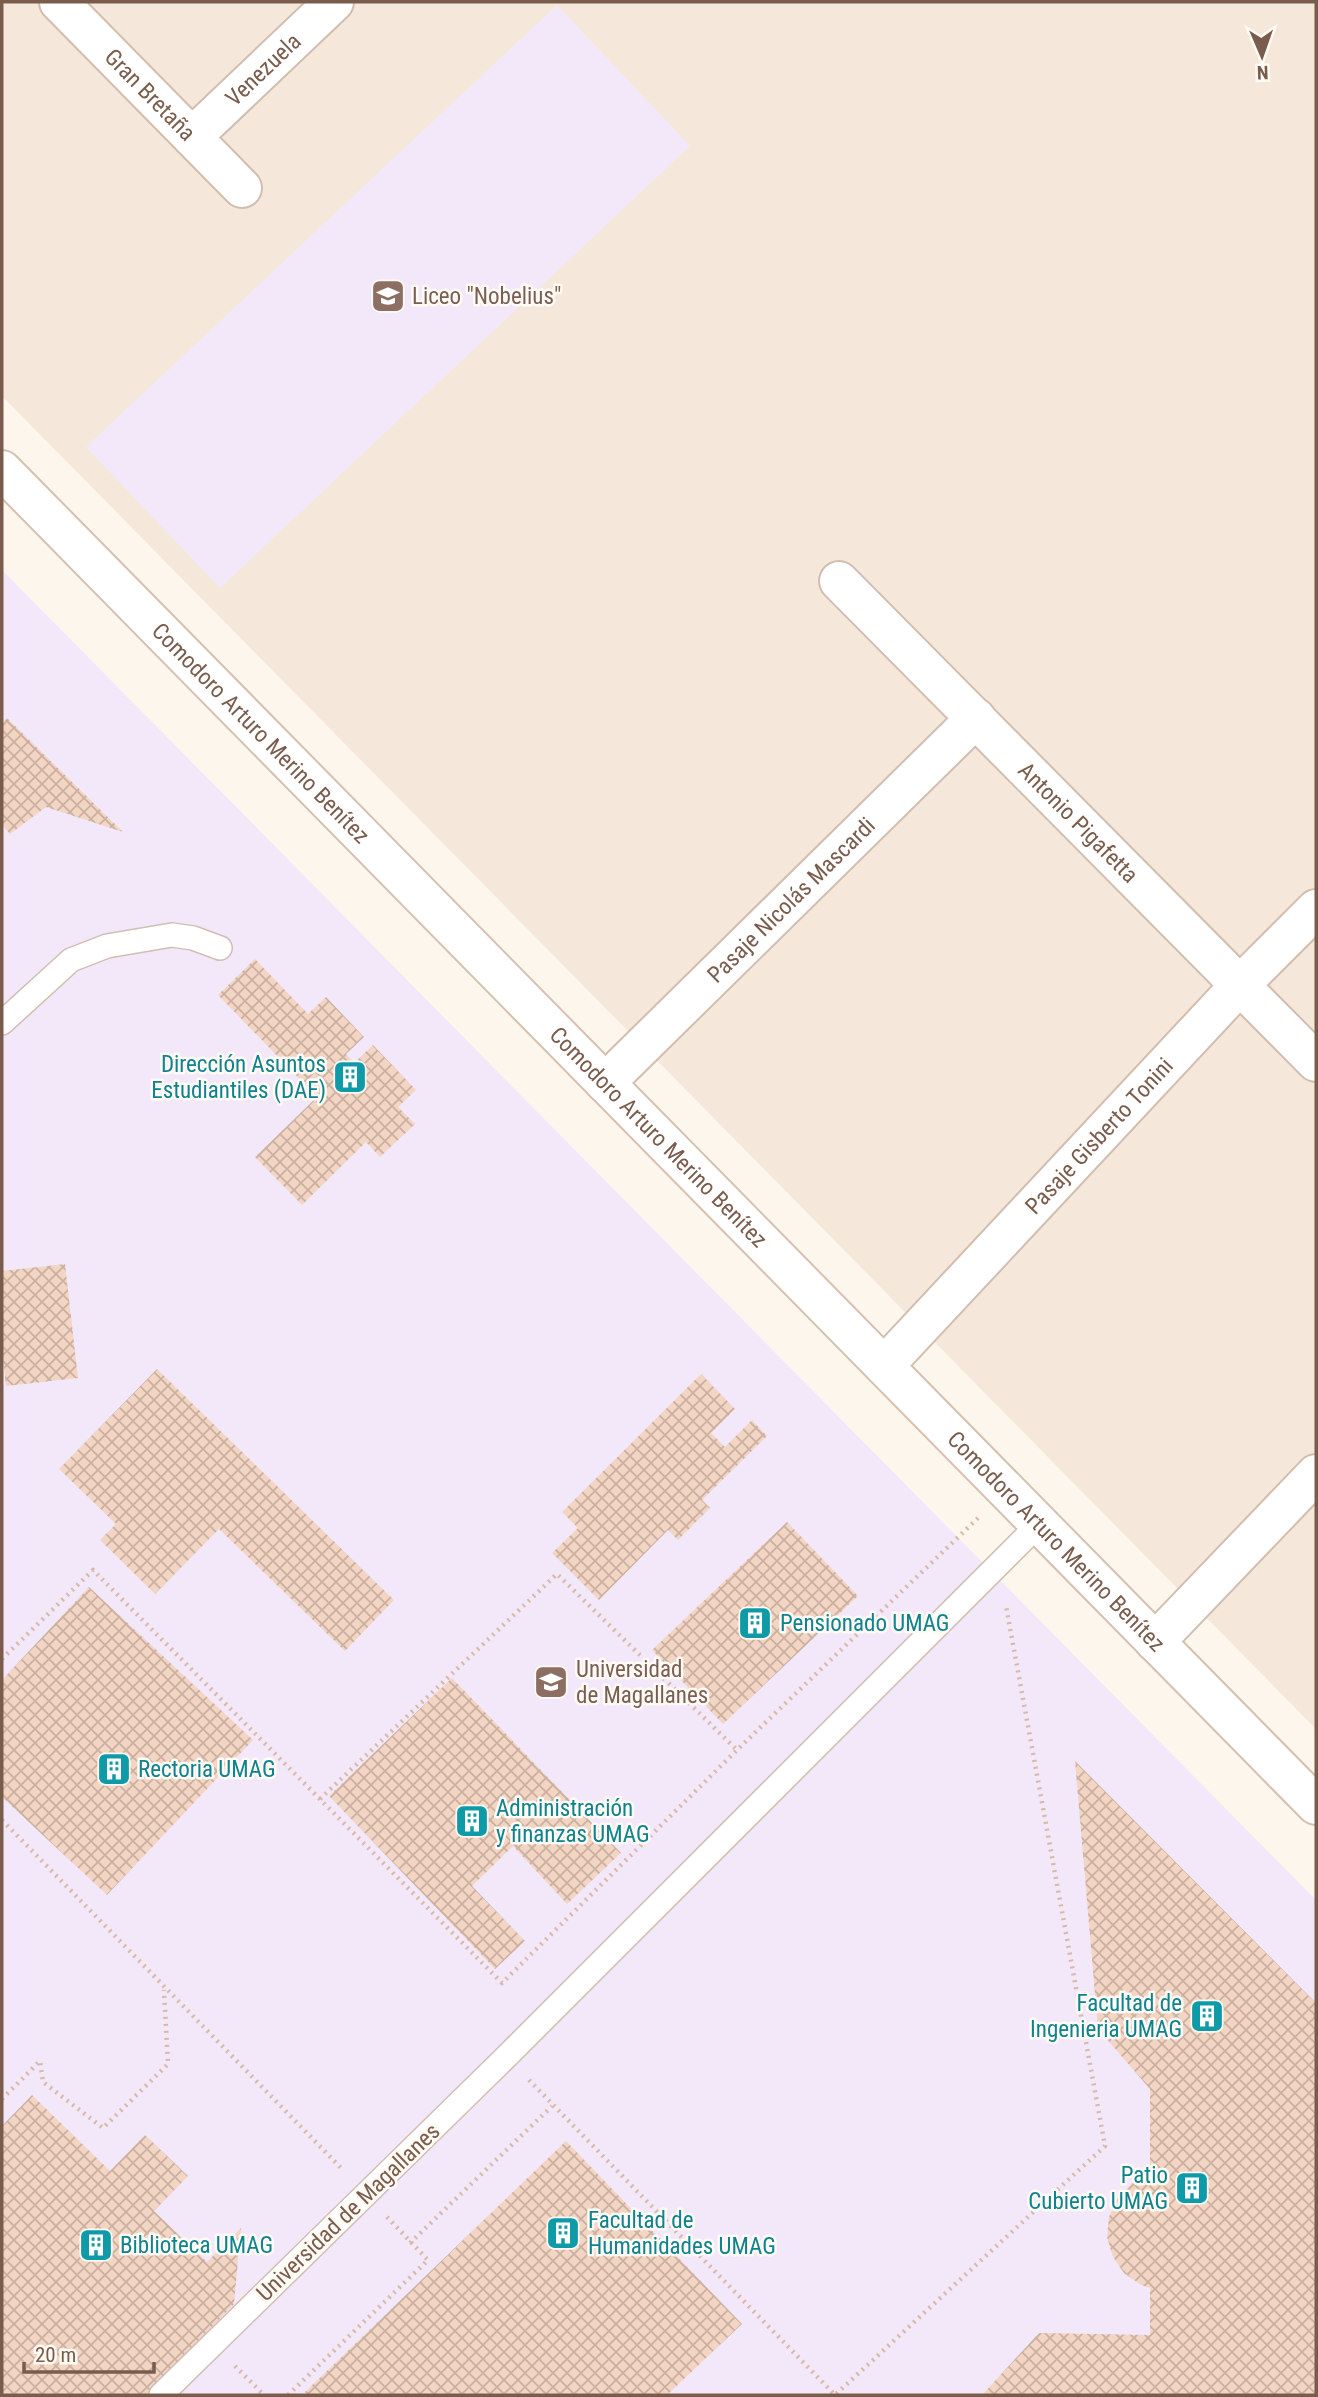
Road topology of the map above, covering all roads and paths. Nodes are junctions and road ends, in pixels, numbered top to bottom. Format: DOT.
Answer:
graph roads {
  1 [pos="58,2"];
  2 [pos="334,2"];
  3 [pos="192,138"];
  4 [pos="242,188"];
  5 [pos="2,470"];
  6 [pos="839,581"];
  7 [pos="976,718"];
  8 [pos="1316,909"];
  9 [pos="220,948"];
  10 [pos="1240,985"];
  11 [pos="2,1023"];
  12 [pos="1316,1062"];
  13 [pos="605,1083"];
  14 [pos="884,1366"];
  15 [pos="1316,1474"];
  16 [pos="1006,1491"];
  17 [pos="1039,1524"];
  18 [pos="998,1563"];
  19 [pos="1156,1642"];
  20 [pos="2,1660"];
  21 [pos="737,1750"];
  22 [pos="320,1799"];
  23 [pos="1316,1805"];
  24 [pos="2,1820"];
  25 [pos="164,1989"];
  26 [pos="507,2056"];
  27 [pos="2,2099"];
  28 [pos="552,2106"];
  29 [pos="366,2194"];
  30 [pos="410,2243"];
  31 [pos="161,2395"];
  32 [pos="288,2395"];
  1 -- 3 [label="street, Gran Bretaña"];
  2 -- 3 [label="street, Venezuela"];
  3 -- 4 [label="street, Gran Bretaña"];
  5 -- 13 [label="street, Comodoro Arturo Merino Benítez"];
  6 -- 7 [label="street, Antonio Pigafetta"];
  7 -- 10 [label="street, Antonio Pigafetta"];
  7 -- 13 [label="street, Pasaje Nicolás Mascardi"];
  8 -- 10 [label="street, Pasaje Gisberto Tonini"];
  9 -- 11 [label="lane"];
  10 -- 12 [label="street, Antonio Pigafetta"];
  10 -- 14 [label="street, Pasaje Gisberto Tonini"];
  13 -- 14 [label="street, Comodoro Arturo Merino Benítez"];
  14 -- 16 [label="street, Comodoro Arturo Merino Benítez"];
  15 -- 19 [label="street"];
  16 -- 17 [label="street, Comodoro Arturo Merino Benítez"];
  16 -- 21 [label="path"];
  17 -- 18 [label="lane, Universidad de Magallanes"];
  17 -- 19 [label="street, Comodoro Arturo Merino Benítez"];
  18 -- 26 [label="lane, Universidad de Magallanes"];
  18 -- 28 [label="path"];
  19 -- 23 [label="street, Comodoro Arturo Merino Benítez"];
  20 -- 22 [label="path"];
  21 -- 22 [label="path"];
  21 -- 22 [label="path"];
  24 -- 25 [label="path"];
  25 -- 27 [label="path"];
  25 -- 29 [label="path"];
  26 -- 28 [label="path"];
  26 -- 29 [label="lane, Universidad de Magallanes"];
  28 -- 30 [label="path"];
  29 -- 30 [label="path"];
  29 -- 31 [label="lane, Universidad de Magallanes"];
  30 -- 32 [label="path"];
}
